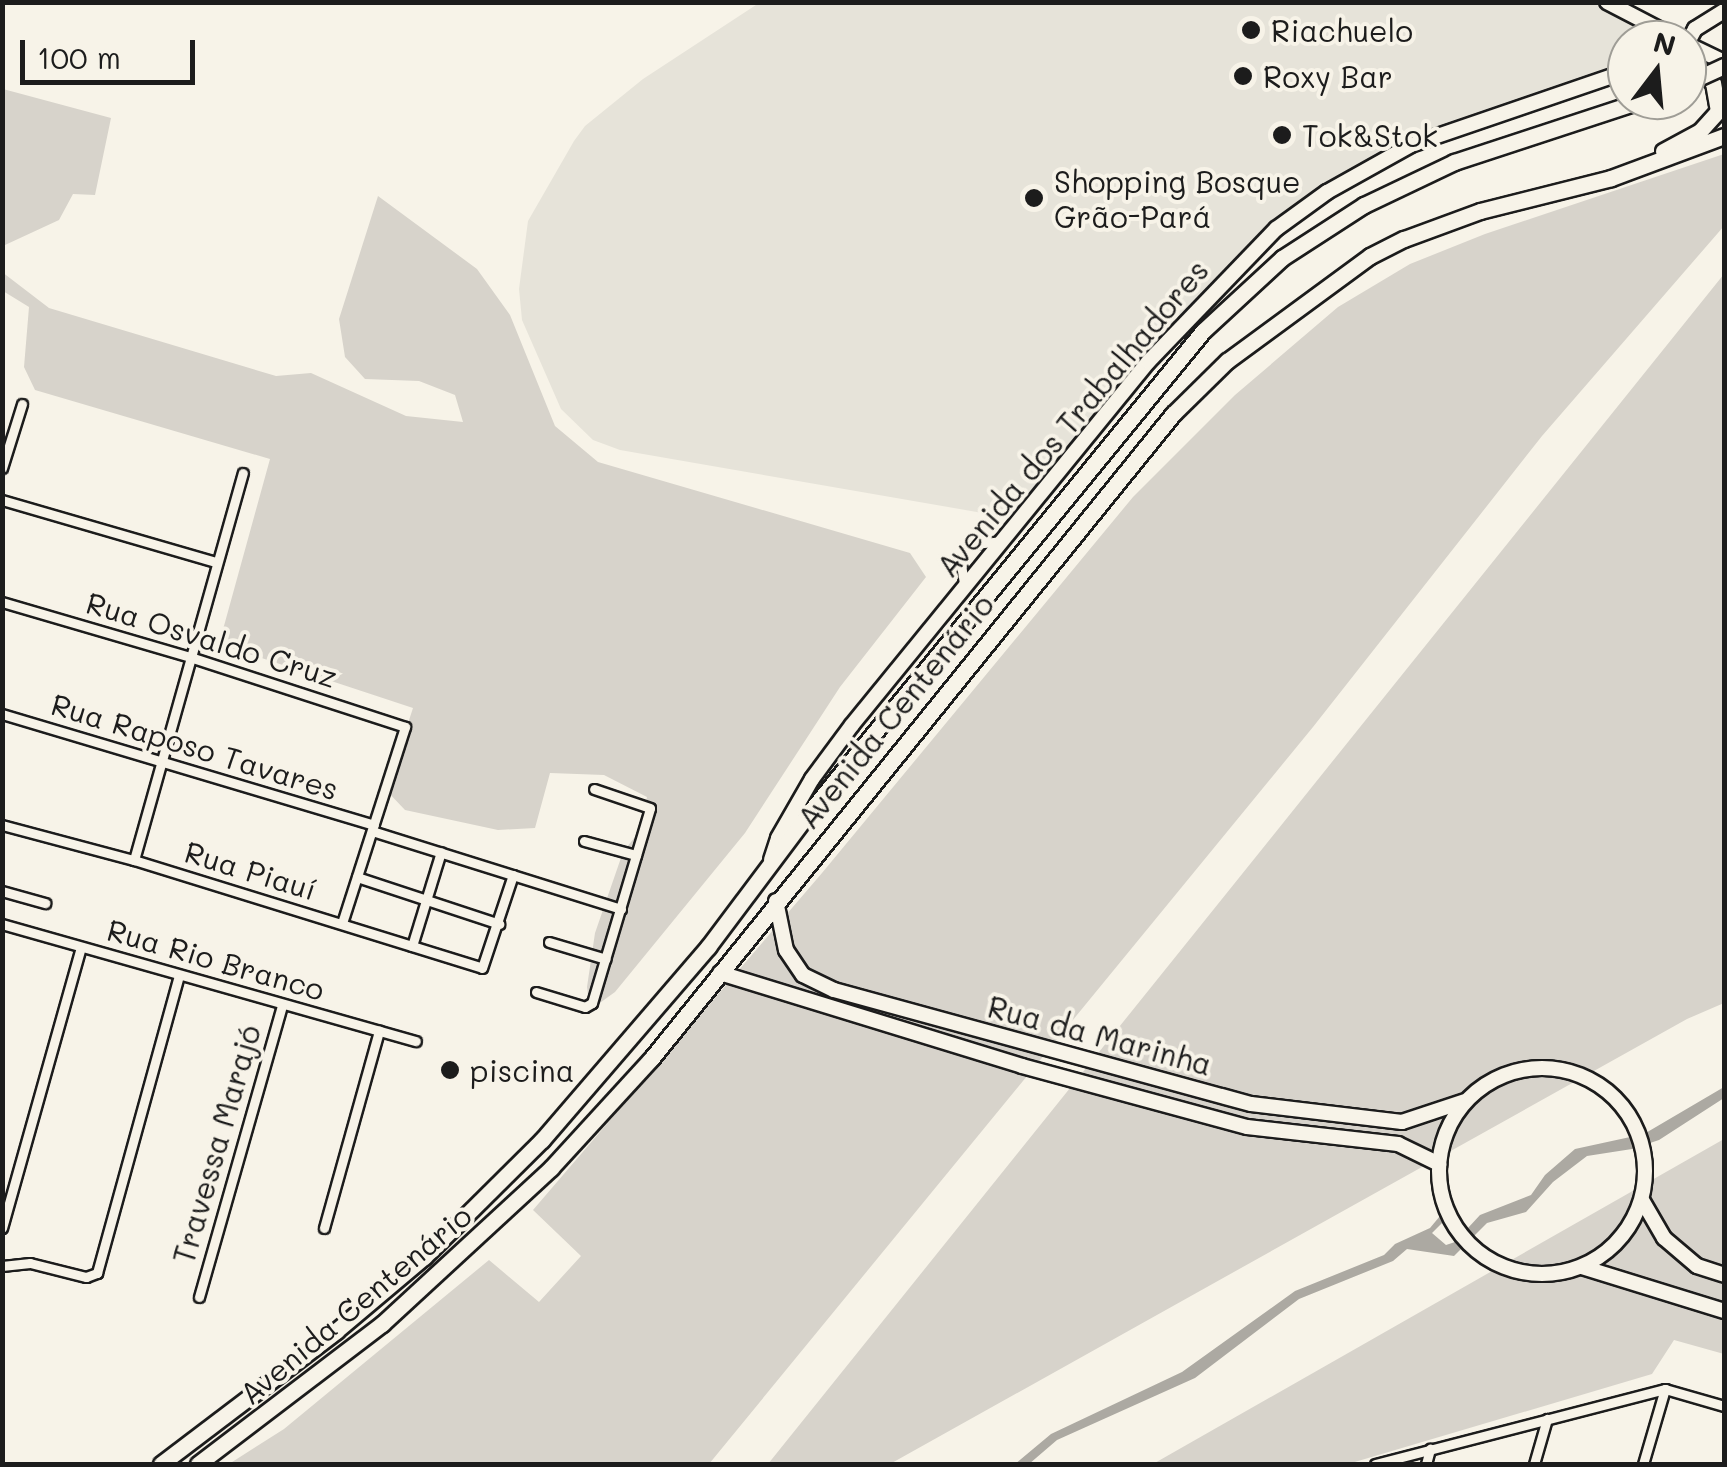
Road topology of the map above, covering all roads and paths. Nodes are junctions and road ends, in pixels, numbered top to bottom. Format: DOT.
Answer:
graph roads {
  1 [pos="1607,2"];
  2 [pos="1635,20"];
  3 [pos="1707,76"];
  4 [pos="1607,78"];
  5 [pos="1607,112"];
  6 [pos="1724,136"];
  7 [pos="1610,178"];
  8 [pos="22,404"];
  9 [pos="2,468"];
  10 [pos="243,472"];
  11 [pos="2,500"];
  12 [pos="1005,540"];
  13 [pos="968,544"];
  14 [pos="960,558"];
  15 [pos="215,562"];
  16 [pos="964,588"];
  17 [pos="2,602"];
  18 [pos="190,656"];
  19 [pos="2,714"];
  20 [pos="160,762"];
  21 [pos="594,789"];
  22 [pos="2,825"];
  23 [pos="373,828"];
  24 [pos="584,841"];
  25 [pos="441,852"];
  26 [pos="636,855"];
  27 [pos="134,860"];
  28 [pos="769,868"];
  29 [pos="514,874"];
  30 [pos="356,877"];
  31 [pos="2,891"];
  32 [pos="426,900"];
  33 [pos="776,901"];
  34 [pos="45,903"];
  35 [pos="620,909"];
  36 [pos="342,923"];
  37 [pos="2,924"];
  38 [pos="499,924"];
  39 [pos="549,942"];
  40 [pos="412,946"];
  41 [pos="82,947"];
  42 [pos="606,959"];
  43 [pos="720,973"];
  44 [pos="179,975"];
  45 [pos="536,992"];
  46 [pos="282,1005"];
  47 [pos="379,1030"];
  48 [pos="416,1041"];
  49 [pos="1466,1101"];
  50 [pos="1439,1164"];
  51 [pos="1642,1200"];
  52 [pos="2,1228"];
  53 [pos="324,1228"];
  54 [pos="2,1266"];
  55 [pos="1582,1267"];
  56 [pos="1724,1275"];
  57 [pos="199,1298"];
  58 [pos="1724,1312"];
  59 [pos="1665,1388"];
  60 [pos="1724,1406"];
  61 [pos="1547,1419"];
  62 [pos="1430,1449"];
  63 [pos="161,1464"];
  64 [pos="198,1464"];
  65 [pos="1375,1464"];
  66 [pos="1426,1464"];
  67 [pos="1534,1464"];
  68 [pos="1643,1464"];
  1 -- 2 [label="main road"];
  3 -- 7 [label="main road"];
  4 -- 12 [label="main road, Avenida dos Trabalhadores"];
  5 -- 28 [label="main road, Avenida Centenário"];
  6 -- 7 [label="main road, Avenida Centenário"];
  7 -- 33 [label="main road, Avenida Centenário"];
  8 -- 9 [label="street"];
  10 -- 15 [label="street"];
  11 -- 15 [label="street"];
  12 -- 13 [label="street"];
  12 -- 16 [label="main road, Avenida dos Trabalhadores"];
  14 -- 16 [label="street"];
  15 -- 18 [label="street"];
  16 -- 28 [label="main road, Avenida dos Trabalhadores"];
  17 -- 18 [label="street, Rua Osvaldo Cruz"];
  18 -- 20 [label="street"];
  18 -- 23 [label="street, Rua Osvaldo Cruz"];
  19 -- 20 [label="street, Rua Raposo Tavares"];
  20 -- 23 [label="street, Rua Raposo Tavares"];
  20 -- 27 [label="street"];
  21 -- 26 [label="street"];
  22 -- 27 [label="street, Rua Piauí"];
  23 -- 25 [label="street, Rua Raposo Tavares"];
  23 -- 30 [label="street"];
  24 -- 26 [label="street"];
  25 -- 29 [label="street, Rua Raposo Tavares"];
  25 -- 32 [label="street"];
  26 -- 35 [label="street"];
  27 -- 36 [label="street, Rua Piauí"];
  28 -- 63 [label="main road, Avenida Centenário"];
  29 -- 35 [label="street, Rua Raposo Tavares"];
  29 -- 38 [label="street"];
  30 -- 32 [label="street"];
  30 -- 36 [label="street"];
  31 -- 34 [label="street"];
  32 -- 38 [label="street"];
  32 -- 40 [label="street"];
  33 -- 43 [label="main road, Avenida Centenário"];
  33 -- 49 [label="main road, Rua da Marinha"];
  35 -- 42 [label="street"];
  36 -- 40 [label="street, Rua Piauí"];
  37 -- 41 [label="street, Rua Rio Branco"];
  38 -- 40 [label="street, Rua Piauí"];
  39 -- 42 [label="street"];
  41 -- 44 [label="street, Rua Rio Branco"];
  41 -- 52 [label="street"];
  42 -- 45 [label="street"];
  43 -- 50 [label="main road, Rua da Marinha"];
  43 -- 64 [label="main road, Avenida Centenário"];
  44 -- 46 [label="street, Rua Rio Branco"];
  44 -- 54 [label="street"];
  46 -- 47 [label="street, Rua Rio Branco"];
  46 -- 57 [label="street, Travessa Marajó"];
  47 -- 48 [label="street, Rua Rio Branco"];
  47 -- 53 [label="street"];
  49 -- 50 [label="main road"];
  49 -- 51 [label="main road"];
  50 -- 55 [label="main road"];
  51 -- 55 [label="main road"];
  51 -- 56 [label="main road"];
  55 -- 58 [label="main road"];
  59 -- 60 [label="street"];
  59 -- 61 [label="street"];
  59 -- 68 [label="street"];
  61 -- 62 [label="street"];
  61 -- 67 [label="street"];
  62 -- 65 [label="street"];
  62 -- 66 [label="street"];
}
